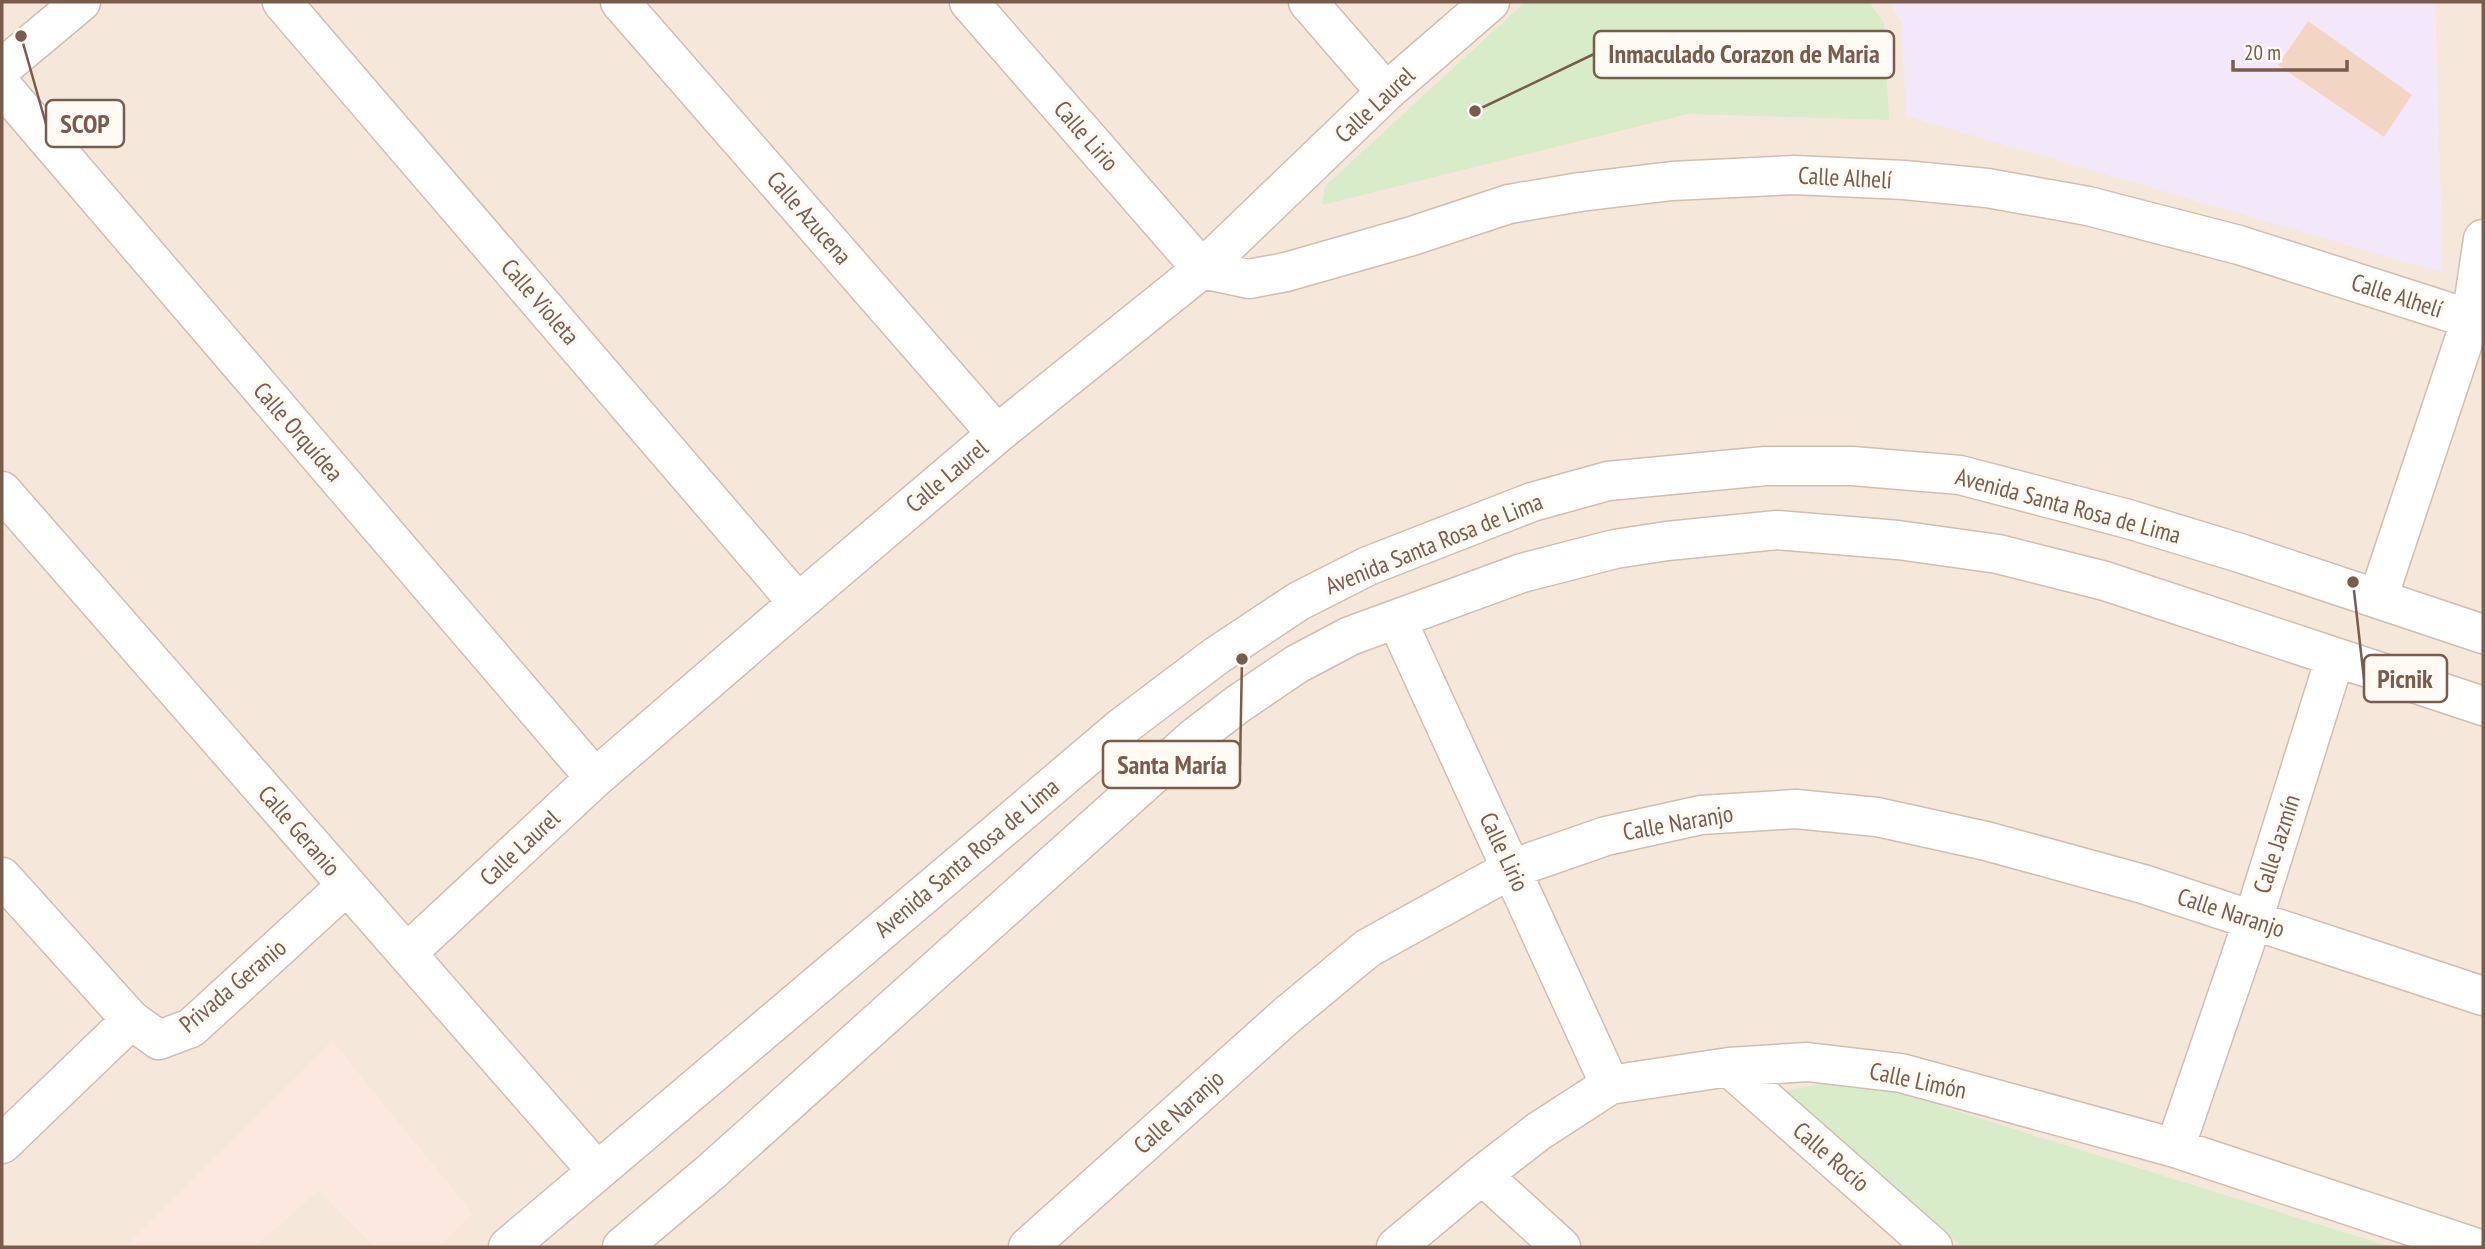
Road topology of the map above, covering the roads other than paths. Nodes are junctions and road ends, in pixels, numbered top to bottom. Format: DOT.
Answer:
graph roads {
  1 [pos="81,2"];
  2 [pos="282,2"];
  3 [pos="620,2"];
  4 [pos="969,2"];
  5 [pos="1308,2"];
  6 [pos="1490,2"];
  7 [pos="2,68"];
  8 [pos="2,86"];
  9 [pos="1385,92"];
  10 [pos="2483,239"];
  11 [pos="1202,269"];
  12 [pos="2477,321"];
  13 [pos="997,434"];
  14 [pos="2,491"];
  15 [pos="2378,598"];
  16 [pos="798,603"];
  17 [pos="1397,620"];
  18 [pos="2483,634"];
  19 [pos="2336,658"];
  20 [pos="2483,706"];
  21 [pos="595,778"];
  22 [pos="1511,869"];
  23 [pos="2,877"];
  24 [pos="347,886"];
  25 [pos="2253,919"];
  26 [pos="407,953"];
  27 [pos="2483,996"];
  28 [pos="131,1020"];
  29 [pos="1729,1067"];
  30 [pos="1610,1085"];
  31 [pos="2,1144"];
  32 [pos="2175,1148"];
  33 [pos="597,1171"];
  34 [pos="1482,1175"];
  35 [pos="508,1247"];
  36 [pos="622,1247"];
  37 [pos="1028,1247"];
  38 [pos="1396,1247"];
  39 [pos="1561,1247"];
  40 [pos="1933,1247"];
  41 [pos="2474,1247"];
  1 -- 7 [label="street"];
  2 -- 16 [label="street, Calle Violeta"];
  3 -- 13 [label="street, Calle Azucena"];
  4 -- 11 [label="street, Calle Lirio"];
  5 -- 9 [label="street"];
  6 -- 9 [label="street, Calle Laurel"];
  8 -- 21 [label="street, Calle Orquídea"];
  9 -- 11 [label="street, Calle Laurel"];
  10 -- 12 [label="street"];
  11 -- 12 [label="street, Calle Alhelí"];
  11 -- 13 [label="street, Calle Laurel"];
  12 -- 15 [label="street"];
  13 -- 16 [label="street, Calle Laurel"];
  14 -- 24 [label="street, Calle Geranio"];
  15 -- 18 [label="street, Avenida Santa Rosa de Lima"];
  15 -- 33 [label="street, Avenida Santa Rosa de Lima"];
  16 -- 21 [label="street, Calle Laurel"];
  17 -- 19 [label="street"];
  17 -- 22 [label="street, Calle Lirio"];
  17 -- 36 [label="street"];
  19 -- 20 [label="street"];
  19 -- 25 [label="street, Calle Jazmín"];
  21 -- 26 [label="street, Calle Laurel"];
  22 -- 25 [label="street, Calle Naranjo"];
  22 -- 30 [label="street, Calle Lirio"];
  22 -- 37 [label="street, Calle Naranjo"];
  23 -- 28 [label="street, Privada Geranio"];
  24 -- 26 [label="street, Calle Geranio"];
  24 -- 28 [label="street, Privada Geranio"];
  25 -- 27 [label="street, Calle Naranjo"];
  25 -- 32 [label="street, Calle Jazmín"];
  26 -- 33 [label="street, Calle Geranio"];
  28 -- 31 [label="street"];
  29 -- 30 [label="street, Calle Limón"];
  29 -- 32 [label="street, Calle Limón"];
  29 -- 40 [label="street, Calle Rocío"];
  30 -- 34 [label="street, Calle Limón"];
  32 -- 41 [label="street, Calle Limón"];
  33 -- 35 [label="street, Avenida Santa Rosa de Lima"];
  34 -- 38 [label="street, Calle Limón"];
  34 -- 39 [label="street"];
}
